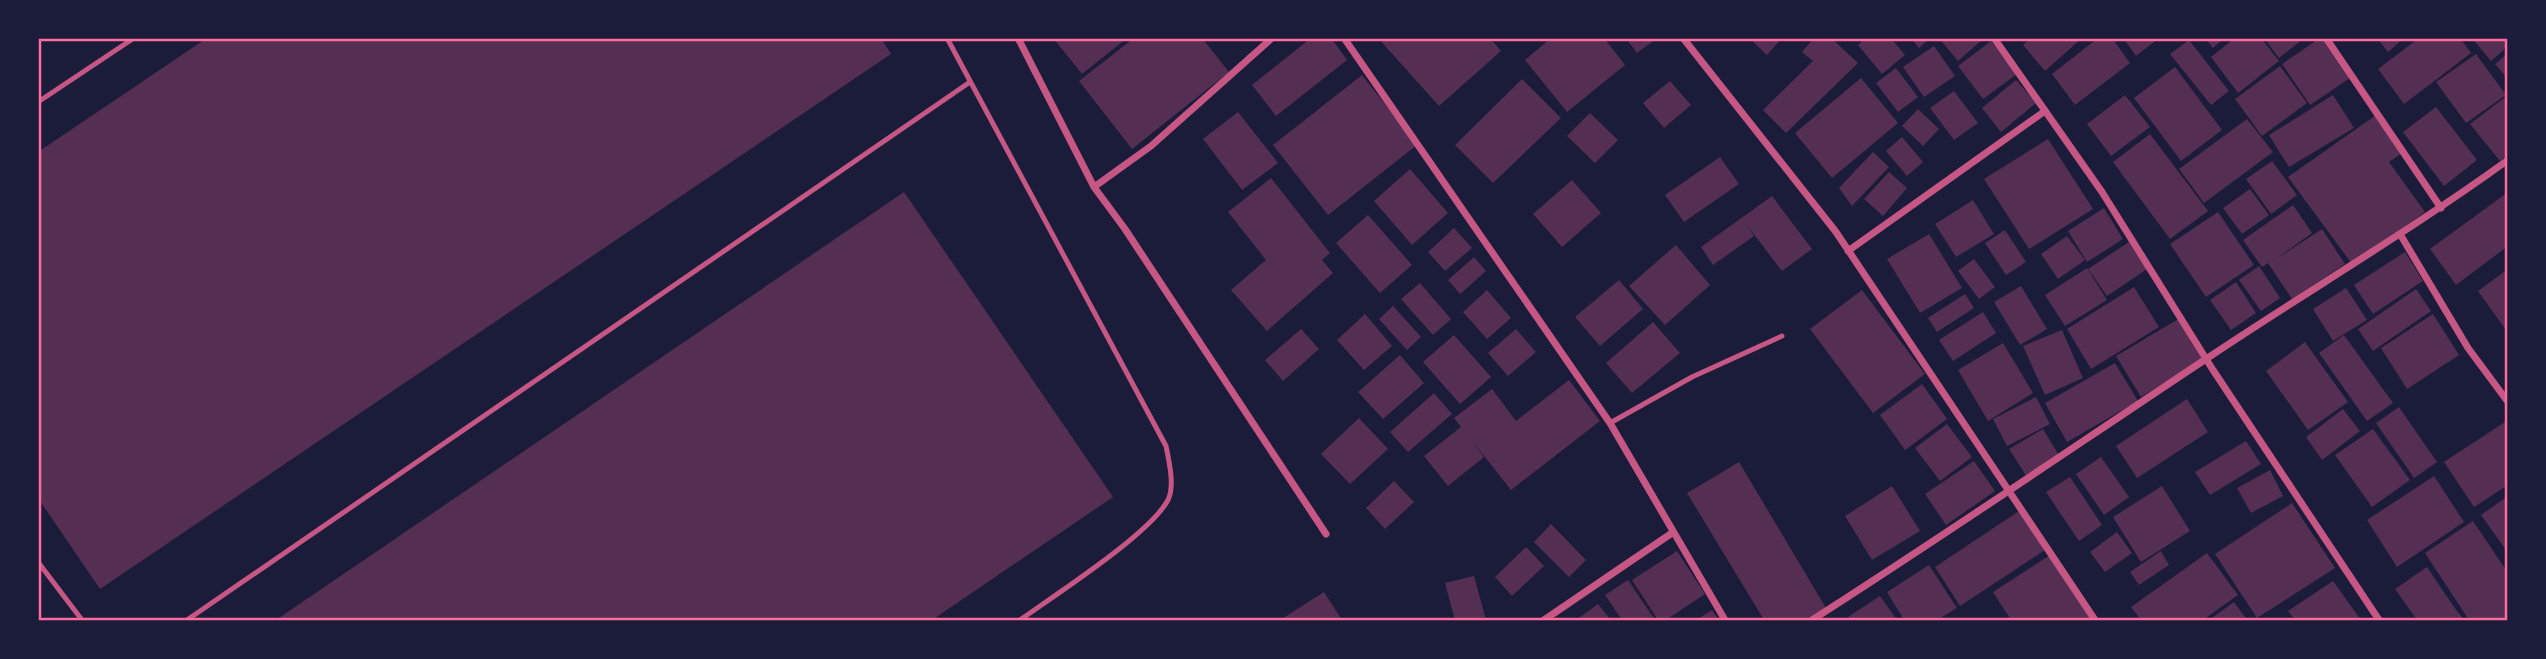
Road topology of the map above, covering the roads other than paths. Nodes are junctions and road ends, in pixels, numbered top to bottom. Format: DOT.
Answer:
graph roads {
  1 [pos="134,38"];
  2 [pos="947,38"];
  3 [pos="1018,38"];
  4 [pos="1272,38"];
  5 [pos="1344,38"];
  6 [pos="1683,38"];
  7 [pos="1994,38"];
  8 [pos="2326,38"];
  9 [pos="970,82"];
  10 [pos="38,102"];
  11 [pos="2045,111"];
  12 [pos="2508,160"];
  13 [pos="1094,187"];
  14 [pos="2441,208"];
  15 [pos="2400,234"];
  16 [pos="1848,251"];
  17 [pos="1782,336"];
  18 [pos="2206,359"];
  19 [pos="2508,402"];
  20 [pos="1610,422"];
  21 [pos="2009,493"];
  22 [pos="1672,533"];
  23 [pos="1326,534"];
  24 [pos="38,562"];
  25 [pos="82,621"];
  26 [pos="187,621"];
  27 [pos="1020,621"];
  28 [pos="1544,621"];
  29 [pos="1725,621"];
  30 [pos="1812,621"];
  31 [pos="2095,621"];
  32 [pos="2379,621"];
  1 -- 10 [label="lane"];
  2 -- 9 [label="lane"];
  3 -- 13 [label="street"];
  4 -- 13 [label="street"];
  5 -- 20 [label="street"];
  6 -- 16 [label="street"];
  7 -- 11 [label="street"];
  8 -- 14 [label="street"];
  9 -- 26 [label="lane"];
  9 -- 27 [label="lane"];
  11 -- 16 [label="street"];
  11 -- 18 [label="street"];
  12 -- 14 [label="street"];
  13 -- 23 [label="street"];
  14 -- 15 [label="street"];
  15 -- 18 [label="street"];
  15 -- 19 [label="street"];
  16 -- 21 [label="street"];
  17 -- 20 [label="lane"];
  18 -- 21 [label="street"];
  18 -- 32 [label="street"];
  20 -- 22 [label="street"];
  21 -- 30 [label="street"];
  21 -- 31 [label="street"];
  22 -- 28 [label="street"];
  22 -- 29 [label="street"];
  24 -- 25 [label="lane"];
}
